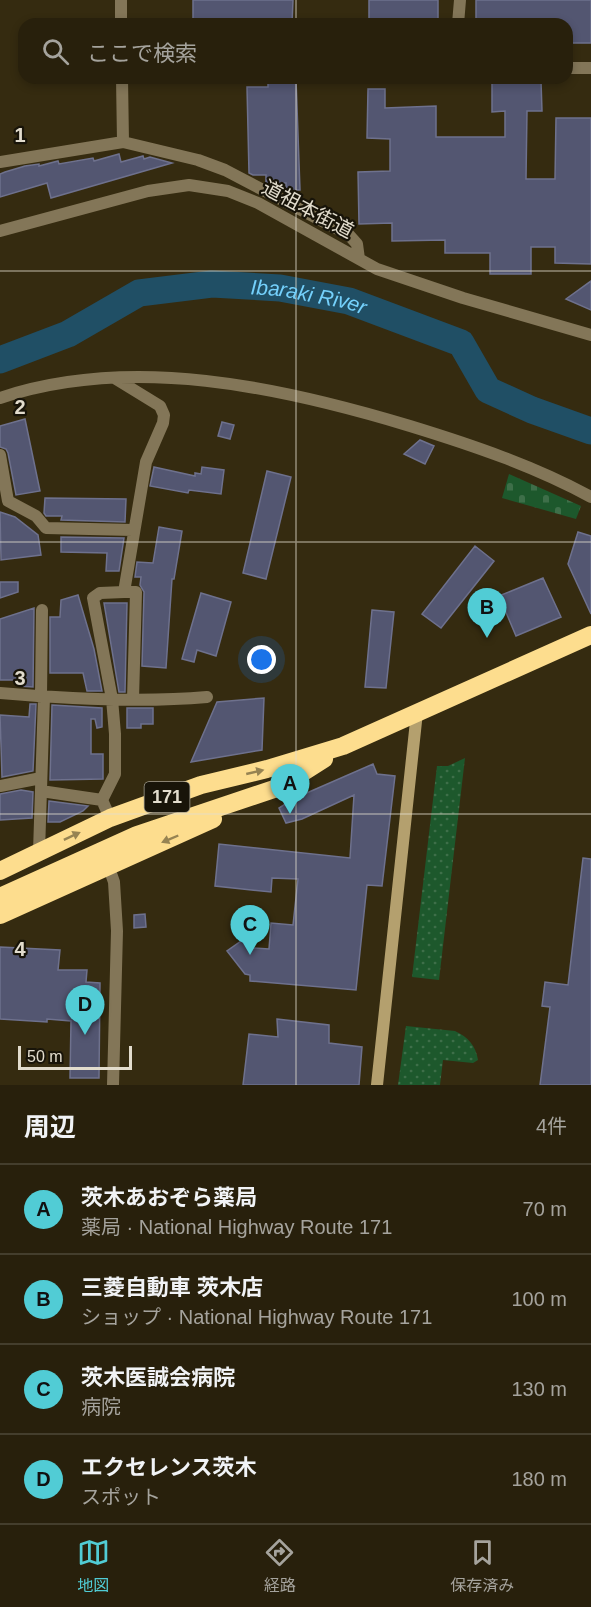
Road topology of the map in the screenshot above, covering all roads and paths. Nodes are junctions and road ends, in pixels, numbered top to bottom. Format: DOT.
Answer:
graph roads {
  1 [pos="121,0"];
  2 [pos="460,0"];
  3 [pos="121,18"];
  4 [pos="458,18"];
  5 [pos="573,68"];
  6 [pos="591,68"];
  7 [pos="122,84"];
  8 [pos="123,142"];
  9 [pos="0,162"];
  10 [pos="0,231"];
  11 [pos="359,259"];
  12 [pos="591,335"];
  13 [pos="116,378"];
  14 [pos="0,398"];
  15 [pos="0,455"];
  16 [pos="3,494"];
  17 [pos="591,497"];
  18 [pos="133,530"];
  19 [pos="124,592"];
  20 [pos="42,610"];
  21 [pos="591,635"];
  22 [pos="0,693"];
  23 [pos="42,696"];
  24 [pos="207,697"];
  25 [pos="112,699"];
  26 [pos="133,699"];
  27 [pos="417,712"];
  28 [pos="343,746"];
  29 [pos="41,778"];
  30 [pos="0,786"];
  31 [pos="280,787"];
  32 [pos="41,791"];
  33 [pos="102,800"];
  34 [pos="110,818"];
  35 [pos="39,852"];
  36 [pos="108,865"];
  37 [pos="0,871"];
  38 [pos="0,897"];
  39 [pos="0,915"];
  40 [pos="114,1085"];
  41 [pos="377,1085"];
  1 -- 3 [label="street"];
  2 -- 4 [label="street"];
  5 -- 6 [label="street"];
  7 -- 8 [label="street"];
  8 -- 9 [label="street"];
  8 -- 11 [label="street"];
  10 -- 11 [label="street, 道祖本街道"];
  11 -- 12 [label="street, 道祖本街道"];
  13 -- 14 [label="street"];
  13 -- 17 [label="street"];
  13 -- 18 [label="street"];
  15 -- 16 [label="street"];
  16 -- 18 [label="street"];
  18 -- 19 [label="street"];
  19 -- 25 [label="street"];
  19 -- 26 [label="street"];
  20 -- 23 [label="street"];
  21 -- 27 [label="highway, 171"];
  22 -- 23 [label="street"];
  23 -- 25 [label="street"];
  23 -- 29 [label="street"];
  24 -- 26 [label="street"];
  25 -- 26 [label="street"];
  25 -- 33 [label="street"];
  27 -- 28 [label="highway, 171"];
  27 -- 41 [label="street"];
  28 -- 31 [label="highway, 171"];
  34 -- 28 [label="highway, 171, one-way"];
  29 -- 30 [label="street"];
  29 -- 32 [label="street"];
  31 -- 36 [label="highway, one-way"];
  31 -- 38 [label="highway, 171"];
  32 -- 33 [label="street"];
  32 -- 35 [label="street"];
  33 -- 34 [label="street"];
  35 -- 34 [label="highway, 171, one-way"];
  35 -- 37 [label="highway, 171"];
  36 -- 39 [label="highway"];
  36 -- 40 [label="street"];
}
